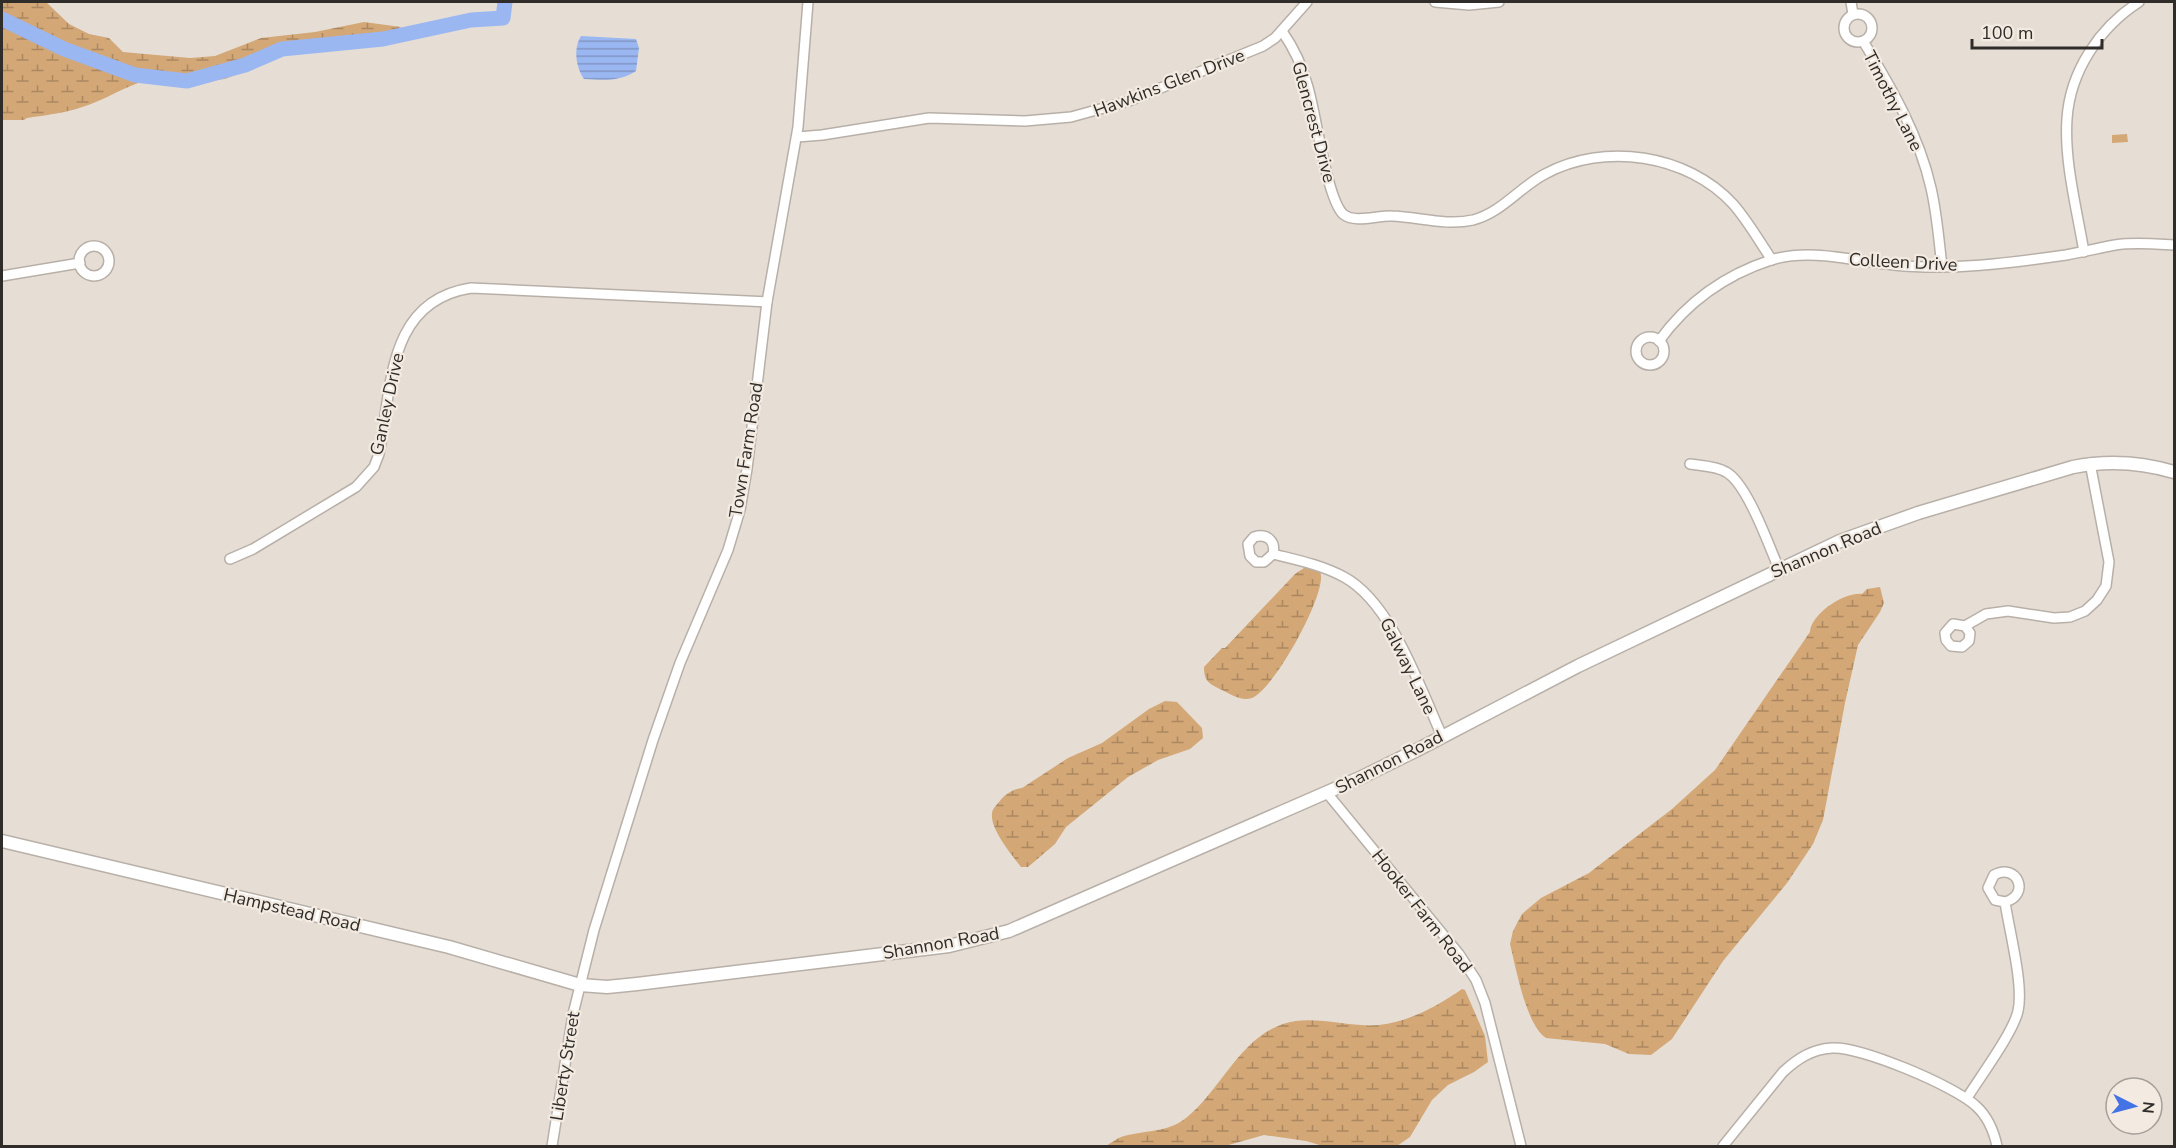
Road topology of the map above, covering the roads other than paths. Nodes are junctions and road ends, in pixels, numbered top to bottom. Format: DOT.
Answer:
graph roads {
  1 [pos="808,2"];
  2 [pos="1307,2"];
  3 [pos="1435,2"];
  4 [pos="1498,2"];
  5 [pos="1851,2"];
  6 [pos="2139,2"];
  7 [pos="1853,14"];
  8 [pos="1282,31"];
  9 [pos="1863,41"];
  10 [pos="797,136"];
  11 [pos="2175,245"];
  12 [pos="2084,252"];
  13 [pos="1772,260"];
  14 [pos="80,263"];
  15 [pos="1942,267"];
  16 [pos="2,276"];
  17 [pos="767,302"];
  18 [pos="1659,340"];
  19 [pos="2090,463"];
  20 [pos="1690,464"];
  21 [pos="2175,472"];
  22 [pos="1274,554"];
  23 [pos="230,559"];
  24 [pos="1779,569"];
  25 [pos="1965,626"];
  26 [pos="1442,736"];
  27 [pos="1327,793"];
  28 [pos="2,841"];
  29 [pos="2005,902"];
  30 [pos="580,985"];
  31 [pos="1967,1098"];
  32 [pos="552,1146"];
  33 [pos="1521,1146"];
  34 [pos="1723,1146"];
  35 [pos="1997,1146"];
  1 -- 10 [label="street, Town Farm Road"];
  2 -- 8 [label="street, Hawkins Glen Drive"];
  3 -- 4 [label="street"];
  5 -- 7 [label="street, Timothy Lane"];
  6 -- 12 [label="street"];
  7 -- 9 [label="street, Timothy Lane"];
  7 -- 9 [label="street, Timothy Lane"];
  8 -- 10 [label="street, Hawkins Glen Drive"];
  8 -- 13 [label="street, Glencrest Drive"];
  9 -- 15 [label="street, Timothy Lane"];
  10 -- 17 [label="street, Town Farm Road"];
  11 -- 12 [label="street, Colleen Drive"];
  12 -- 15 [label="street, Colleen Drive"];
  13 -- 15 [label="street, Colleen Drive"];
  13 -- 18 [label="street, Colleen Drive"];
  14 -- 16 [label="street"];
  17 -- 23 [label="street, Ganley Drive"];
  17 -- 30 [label="street, Town Farm Road"];
  19 -- 21 [label="street, Shannon Road"];
  19 -- 24 [label="street, Shannon Road"];
  19 -- 25 [label="street"];
  20 -- 24 [label="street"];
  22 -- 26 [label="street, Galway Lane"];
  24 -- 26 [label="street, Shannon Road"];
  26 -- 27 [label="street, Shannon Road"];
  27 -- 30 [label="street, Shannon Road"];
  27 -- 33 [label="street, Hooker Farm Road"];
  28 -- 30 [label="street, Hampstead Road"];
  29 -- 31 [label="street"];
  30 -- 32 [label="street, Liberty Street"];
  31 -- 34 [label="street"];
  31 -- 35 [label="street"];
}
